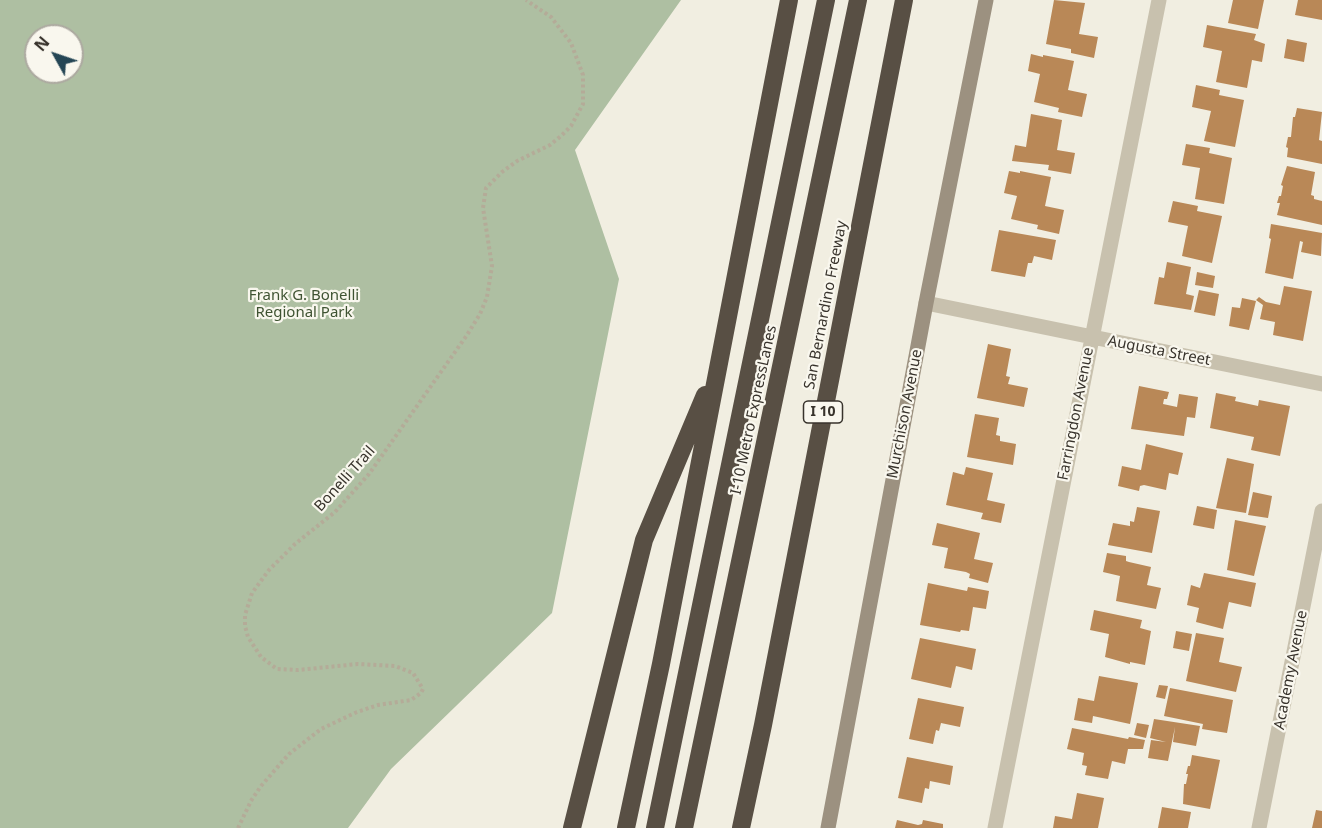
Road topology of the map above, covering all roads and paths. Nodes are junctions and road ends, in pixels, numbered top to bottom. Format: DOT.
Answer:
graph roads {
  1 [pos="526,0"];
  2 [pos="789,0"];
  3 [pos="826,0"];
  4 [pos="858,0"];
  5 [pos="904,0"];
  6 [pos="986,0"];
  7 [pos="1158,0"];
  8 [pos="926,303"];
  9 [pos="1091,338"];
  10 [pos="720,360"];
  11 [pos="1322,384"];
  12 [pos="1322,511"];
  13 [pos="238,828"];
  14 [pos="572,828"];
  15 [pos="626,828"];
  16 [pos="655,828"];
  17 [pos="684,828"];
  18 [pos="741,828"];
  19 [pos="828,828"];
  20 [pos="995,828"];
  21 [pos="1259,828"];
  1 -- 13 [label="path, Bonelli Trail"];
  2 -- 10 [label="highway"];
  3 -- 16 [label="highway, I-10 Metro ExpressLanes"];
  4 -- 17 [label="highway, I-10 Metro ExpressLanes"];
  5 -- 18 [label="highway, San Bernardino Freeway / I 10"];
  6 -- 8 [label="street, Murchison Avenue"];
  7 -- 9 [label="street, Farringdon Avenue"];
  8 -- 9 [label="street, Augusta Street"];
  8 -- 19 [label="street, Murchison Avenue"];
  9 -- 11 [label="street, Augusta Street"];
  9 -- 20 [label="street, Farringdon Avenue"];
  10 -- 14 [label="highway"];
  10 -- 15 [label="highway"];
  12 -- 21 [label="street, Academy Avenue"];
}
